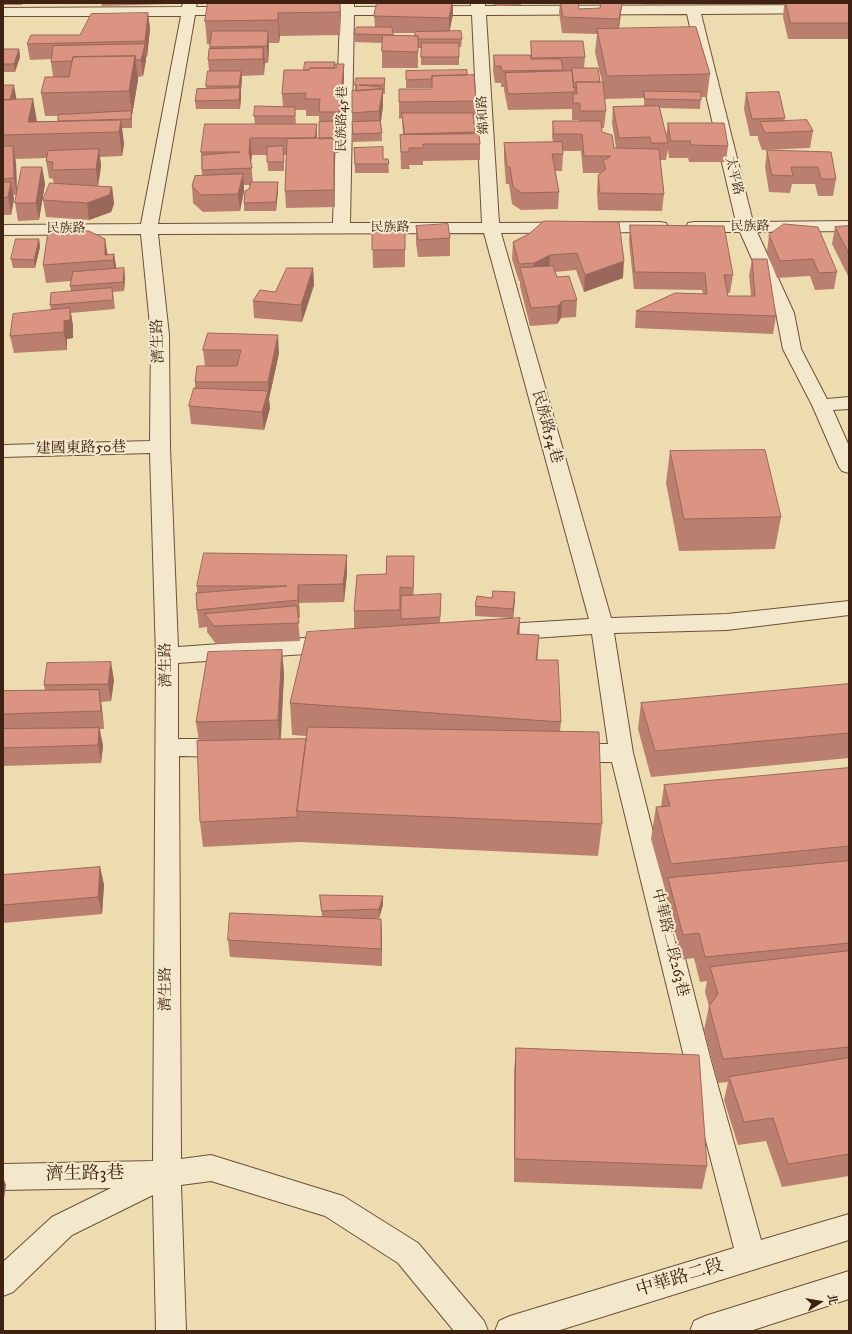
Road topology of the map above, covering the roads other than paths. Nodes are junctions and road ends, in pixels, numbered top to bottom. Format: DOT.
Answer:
graph roads {
  1 [pos="617,6"];
  2 [pos="189,7"];
  3 [pos="347,7"];
  4 [pos="478,7"];
  5 [pos="692,9"];
  6 [pos="849,9"];
  7 [pos="252,11"];
  8 [pos="299,11"];
  9 [pos="3,12"];
  10 [pos="849,226"];
  11 [pos="746,227"];
  12 [pos="341,228"];
  13 [pos="491,228"];
  14 [pos="150,229"];
  15 [pos="3,230"];
  16 [pos="849,403"];
  17 [pos="821,405"];
  18 [pos="160,447"];
  19 [pos="3,451"];
  20 [pos="849,467"];
  21 [pos="849,608"];
  22 [pos="602,626"];
  23 [pos="467,635"];
  24 [pos="349,643"];
  25 [pos="167,656"];
  26 [pos="167,748"];
  27 [pos="247,748"];
  28 [pos="550,752"];
  29 [pos="621,753"];
  30 [pos="167,1174"];
  31 [pos="3,1177"];
  32 [pos="849,1227"];
  33 [pos="751,1257"];
  34 [pos="3,1282"];
  35 [pos="849,1285"];
  36 [pos="171,1331"];
  37 [pos="473,1331"];
  38 [pos="510,1331"];
  39 [pos="704,1331"];
  1 -- 4 [label="street"];
  1 -- 5 [label="street"];
  2 -- 7 [label="street"];
  2 -- 9 [label="street"];
  2 -- 14 [label="street, 濟生路"];
  3 -- 4 [label="street"];
  3 -- 8 [label="street"];
  3 -- 12 [label="street, 民族路45巷"];
  4 -- 13 [label="street, 綿和路"];
  5 -- 6 [label="street"];
  5 -- 11 [label="street, 太平路"];
  10 -- 11 [label="street, 民族路"];
  11 -- 13 [label="street, 民族路"];
  11 -- 17 [label="street, 太平路"];
  12 -- 13 [label="street, 民族路"];
  12 -- 14 [label="street, 民族路"];
  13 -- 22 [label="street, 民族路54巷"];
  14 -- 15 [label="street, 民族路"];
  14 -- 18 [label="street, 濟生路"];
  16 -- 17 [label="street"];
  17 -- 20 [label="street, 太平路"];
  18 -- 19 [label="street, 建國東路50巷"];
  18 -- 25 [label="street, 濟生路"];
  21 -- 22 [label="street"];
  22 -- 23 [label="street"];
  22 -- 29 [label="street, 中華路二段263巷"];
  24 -- 25 [label="street"];
  25 -- 26 [label="street, 濟生路"];
  26 -- 27 [label="street"];
  26 -- 30 [label="street, 濟生路"];
  28 -- 29 [label="street"];
  29 -- 33 [label="street, 中華路二段263巷"];
  30 -- 31 [label="street, 濟生路3巷"];
  30 -- 34 [label="street"];
  30 -- 36 [label="street, 濟生路"];
  30 -- 37 [label="street"];
  32 -- 33 [label="street, 中華路二段"];
  33 -- 38 [label="street, 中華路二段"];
  35 -- 39 [label="street"];
}
